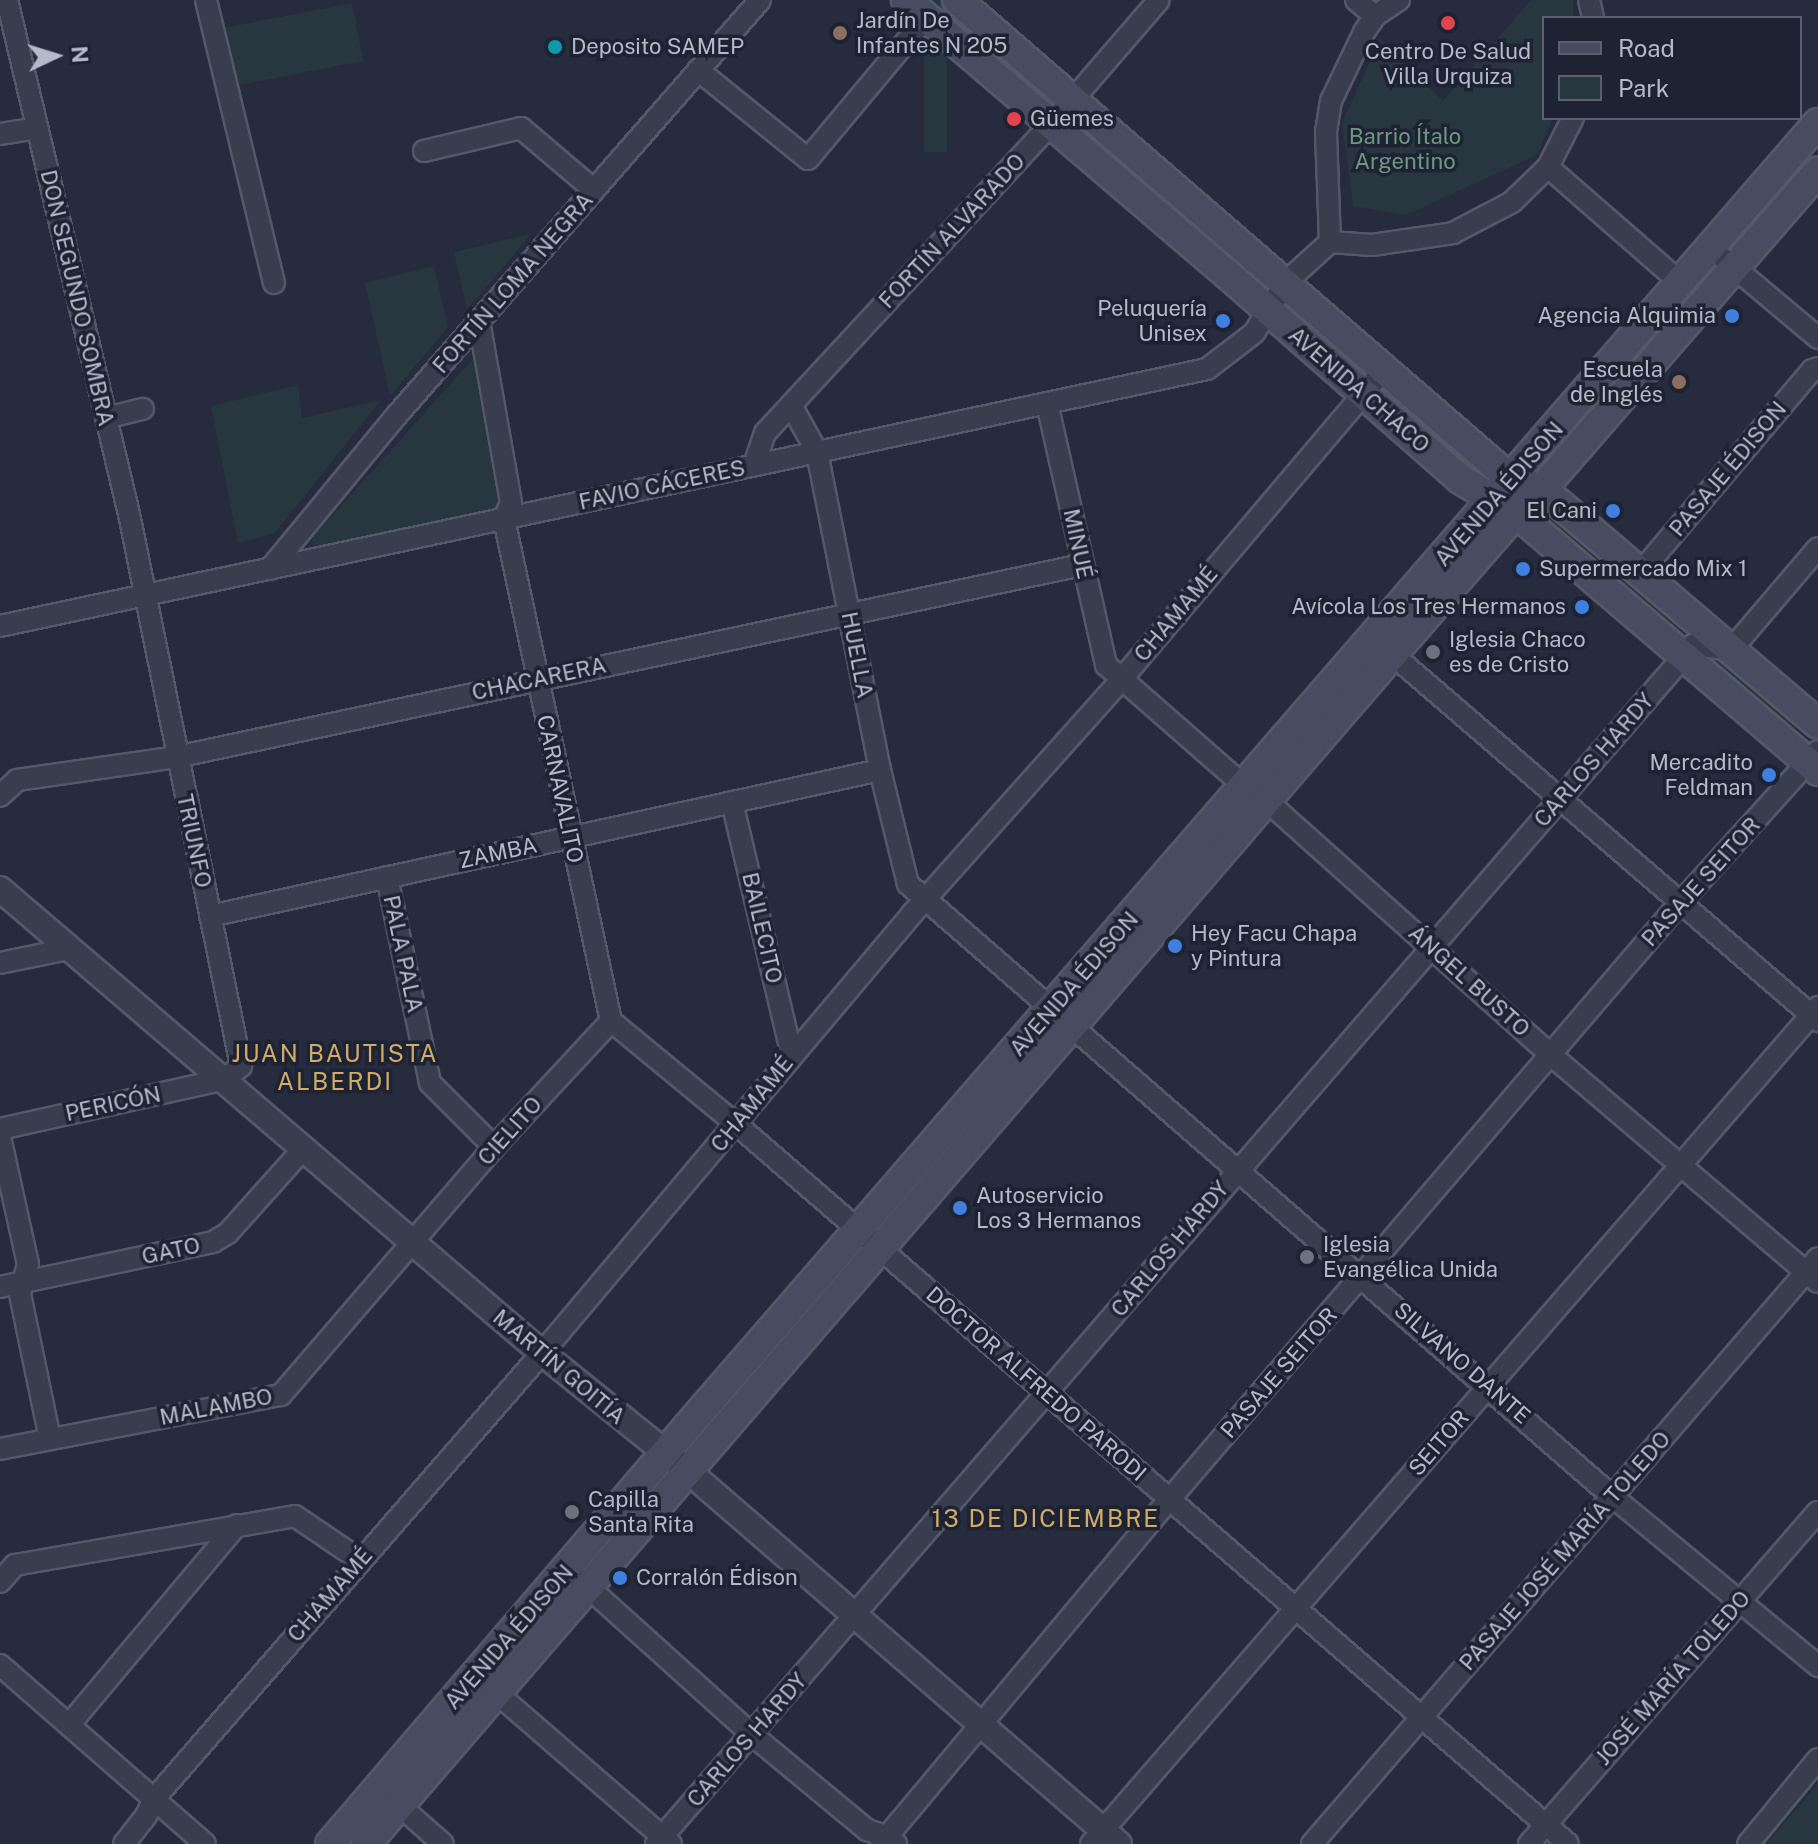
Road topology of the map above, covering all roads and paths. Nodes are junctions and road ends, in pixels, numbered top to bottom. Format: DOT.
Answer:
graph roads {
  1 [pos="7,0"];
  2 [pos="206,0"];
  3 [pos="760,0"];
  4 [pos="957,0"];
  5 [pos="1356,0"];
  6 [pos="1399,0"];
  7 [pos="1150,3"];
  8 [pos="916,9"];
  9 [pos="1375,16"];
  10 [pos="698,70"];
  11 [pos="1073,101"];
  12 [pos="1572,120"];
  13 [pos="1052,123"];
  14 [pos="1818,123"];
  15 [pos="37,128"];
  16 [pos="0,134"];
  17 [pos="424,151"];
  18 [pos="1548,167"];
  19 [pos="1818,171"];
  20 [pos="594,190"];
  21 [pos="1330,242"];
  22 [pos="1722,257"];
  23 [pos="1286,282"];
  24 [pos="1680,282"];
  25 [pos="274,283"];
  26 [pos="1268,310"];
  27 [pos="479,321"];
  28 [pos="1818,338"];
  29 [pos="1386,367"];
  30 [pos="1818,368"];
  31 [pos="1364,393"];
  32 [pos="1047,403"];
  33 [pos="791,405"];
  34 [pos="143,409"];
  35 [pos="106,418"];
  36 [pos="817,452"];
  37 [pos="754,465"];
  38 [pos="1542,489"];
  39 [pos="1507,498"];
  40 [pos="504,519"];
  41 [pos="1818,548"];
  42 [pos="1082,565"];
  43 [pos="270,569"];
  44 [pos="1640,573"];
  45 [pos="144,596"];
  46 [pos="849,612"];
  47 [pos="0,626"];
  48 [pos="1383,646"];
  49 [pos="1731,650"];
  50 [pos="1684,656"];
  51 [pos="537,680"];
  52 [pos="1120,681"];
  53 [pos="1818,724"];
  54 [pos="176,757"];
  55 [pos="1815,761"];
  56 [pos="880,770"];
  57 [pos="1244,786"];
  58 [pos="0,796"];
  59 [pos="1560,800"];
  60 [pos="732,802"];
  61 [pos="1268,802"];
  62 [pos="569,838"];
  63 [pos="387,877"];
  64 [pos="0,889"];
  65 [pos="928,900"];
  66 [pos="1680,903"];
  67 [pos="210,916"];
  68 [pos="1431,946"];
  69 [pos="68,949"];
  70 [pos="0,963"];
  71 [pos="1816,1015"];
  72 [pos="1061,1019"];
  73 [pos="611,1021"];
  74 [pos="792,1055"];
  75 [pos="1551,1055"];
  76 [pos="225,1079"];
  77 [pos="736,1124"];
  78 [pos="0,1129"];
  79 [pos="0,1137"];
  80 [pos="494,1147"];
  81 [pos="304,1148"];
  82 [pos="1681,1163"];
  83 [pos="1238,1168"];
  84 [pos="870,1239"];
  85 [pos="412,1241"];
  86 [pos="1814,1271"];
  87 [pos="1363,1276"];
  88 [pos="25,1282"];
  89 [pos="0,1287"];
  90 [pos="542,1353"];
  91 [pos="1488,1386"];
  92 [pos="1047,1395"];
  93 [pos="50,1439"];
  94 [pos="0,1449"];
  95 [pos="664,1454"];
  96 [pos="688,1471"];
  97 [pos="1613,1497"];
  98 [pos="1169,1500"];
  99 [pos="1818,1512"];
  100 [pos="237,1525"];
  101 [pos="360,1560"];
  102 [pos="578,1578"];
  103 [pos="0,1582"];
  104 [pos="1740,1602"];
  105 [pos="1296,1610"];
  106 [pos="856,1616"];
  107 [pos="0,1665"];
  108 [pos="1818,1666"];
  109 [pos="477,1676"];
  110 [pos="498,1695"];
  111 [pos="1420,1716"];
  112 [pos="69,1725"];
  113 [pos="981,1725"];
  114 [pos="751,1734"];
  115 [pos="1818,1759"];
  116 [pos="379,1788"];
  117 [pos="154,1799"];
  118 [pos="400,1806"];
  119 [pos="1545,1824"];
  120 [pos="1104,1839"];
  121 [pos="663,1842"];
  122 [pos="888,1842"];
  123 [pos="124,1844"];
  124 [pos="205,1844"];
  125 [pos="330,1844"];
  126 [pos="366,1844"];
  127 [pos="443,1844"];
  128 [pos="1312,1844"];
  129 [pos="1529,1844"];
  130 [pos="1568,1844"];
  131 [pos="1748,1844"];
  1 -- 15 [label="street, DON SEGUNDO SOMBRA"];
  2 -- 25 [label="street"];
  3 -- 10 [label="street, FORTÍN LOMA NEGRA"];
  4 -- 11 [label="main road, AVENIDA CHACO"];
  5 -- 9 [label="street"];
  6 -- 9 [label="street"];
  7 -- 11 [label="street, FORTÍN ALVARADO"];
  8 -- 10 [label="street"];
  8 -- 13 [label="main road, AVENIDA CHACO"];
  9 -- 21 [label="street"];
  10 -- 20 [label="street, FORTÍN LOMA NEGRA"];
  11 -- 13 [label="street, FORTÍN ALVARADO"];
  11 -- 23 [label="main road, AVENIDA CHACO"];
  12 -- 18 [label="street"];
  13 -- 26 [label="main road, AVENIDA CHACO"];
  13 -- 33 [label="street, FORTÍN ALVARADO"];
  14 -- 22 [label="main road, AVENIDA ÉDISON"];
  15 -- 16 [label="street"];
  15 -- 35 [label="street, DON SEGUNDO SOMBRA"];
  17 -- 20 [label="street"];
  18 -- 21 [label="street"];
  18 -- 24 [label="street"];
  19 -- 22 [label="main road, AVENIDA ÉDISON"];
  20 -- 27 [label="street, FORTÍN LOMA NEGRA"];
  21 -- 23 [label="street, FAVIO CÁCERES"];
  22 -- 24 [label="main road, AVENIDA ÉDISON"];
  22 -- 28 [label="street"];
  22 -- 38 [label="main road, AVENIDA ÉDISON"];
  23 -- 26 [label="street, FAVIO CÁCERES"];
  23 -- 29 [label="main road, AVENIDA CHACO"];
  24 -- 39 [label="main road, AVENIDA ÉDISON"];
  26 -- 31 [label="main road, AVENIDA CHACO"];
  26 -- 32 [label="street, FAVIO CÁCERES"];
  27 -- 40 [label="street, CARNAVALITO"];
  27 -- 43 [label="street, FORTÍN LOMA NEGRA"];
  29 -- 31 [label="street, CHAMAMÉ"];
  29 -- 39 [label="main road, AVENIDA CHACO"];
  30 -- 44 [label="street, PASAJE ÉDISON"];
  31 -- 39 [label="main road, AVENIDA CHACO"];
  31 -- 52 [label="street, CHAMAMÉ"];
  32 -- 36 [label="street, FAVIO CÁCERES"];
  32 -- 42 [label="street, MINUÉ"];
  33 -- 36 [label="street, HUELLA"];
  33 -- 37 [label="street, FORTÍN ALVARADO"];
  34 -- 35 [label="street"];
  35 -- 45 [label="street, DON SEGUNDO SOMBRA"];
  36 -- 37 [label="street, FAVIO CÁCERES"];
  36 -- 46 [label="street, HUELLA"];
  37 -- 40 [label="street, FAVIO CÁCERES"];
  38 -- 39 [label="main road, AVENIDA ÉDISON"];
  38 -- 44 [label="main road"];
  39 -- 48 [label="main road, AVENIDA ÉDISON"];
  39 -- 50 [label="main road, AVENIDA CHACO"];
  40 -- 43 [label="street, FAVIO CÁCERES"];
  40 -- 51 [label="street, CARNAVALITO"];
  41 -- 49 [label="street"];
  42 -- 46 [label="street, CHACARERA"];
  42 -- 52 [label="street, MINUÉ"];
  43 -- 45 [label="street, FAVIO CÁCERES"];
  44 -- 49 [label="main road"];
  45 -- 47 [label="street, FAVIO CÁCERES"];
  45 -- 54 [label="street, TRIUNFO"];
  46 -- 51 [label="street, CHACARERA"];
  46 -- 56 [label="street, HUELLA"];
  48 -- 57 [label="main road, AVENIDA ÉDISON"];
  48 -- 59 [label="street"];
  48 -- 61 [label="main road, AVENIDA ÉDISON"];
  49 -- 50 [label="street"];
  49 -- 53 [label="main road"];
  50 -- 55 [label="main road, AVENIDA CHACO"];
  50 -- 59 [label="street, CARLOS HARDY"];
  51 -- 54 [label="street, CHACARERA"];
  51 -- 62 [label="street, CARNAVALITO"];
  52 -- 57 [label="street, ÁNGEL BUSTO"];
  52 -- 65 [label="street, CHAMAMÉ"];
  54 -- 58 [label="street, CHACARERA"];
  54 -- 67 [label="street, TRIUNFO"];
  55 -- 66 [label="street, PASAJE SEITOR"];
  56 -- 60 [label="street, ZAMBA"];
  56 -- 65 [label="street, HUELLA"];
  57 -- 61 [label="street, ÁNGEL BUSTO"];
  57 -- 72 [label="main road, AVENIDA ÉDISON"];
  59 -- 66 [label="street"];
  59 -- 68 [label="street, CARLOS HARDY"];
  60 -- 62 [label="street, ZAMBA"];
  60 -- 74 [label="street, BAILECITO"];
  61 -- 68 [label="street, ÁNGEL BUSTO"];
  61 -- 72 [label="main road, AVENIDA ÉDISON"];
  62 -- 63 [label="street, ZAMBA"];
  62 -- 73 [label="street, CARNAVALITO"];
  63 -- 67 [label="street, ZAMBA"];
  63 -- 80 [label="street, PALA PALA"];
  64 -- 69 [label="street, MARTÍN GOITÍA"];
  65 -- 72 [label="street, SILVANO DANTE"];
  65 -- 74 [label="street, CHAMAMÉ"];
  66 -- 71 [label="street"];
  66 -- 75 [label="street, PASAJE SEITOR"];
  67 -- 76 [label="street, TRIUNFO"];
  68 -- 75 [label="street, ÁNGEL BUSTO"];
  68 -- 83 [label="street, CARLOS HARDY"];
  69 -- 70 [label="street"];
  69 -- 76 [label="street, MARTÍN GOITÍA"];
  71 -- 82 [label="street, SEITOR"];
  72 -- 83 [label="street, SILVANO DANTE"];
  72 -- 84 [label="main road, AVENIDA ÉDISON"];
  73 -- 77 [label="street, DOCTOR ALFREDO PARODI"];
  73 -- 80 [label="street, CIELITO"];
  74 -- 77 [label="street, CHAMAMÉ"];
  75 -- 82 [label="street, ÁNGEL BUSTO"];
  75 -- 87 [label="street, PASAJE SEITOR"];
  76 -- 78 [label="street, PERICÓN"];
  76 -- 81 [label="street, MARTÍN GOITÍA"];
  77 -- 84 [label="street, DOCTOR ALFREDO PARODI"];
  77 -- 90 [label="street, CHAMAMÉ"];
  79 -- 88 [label="street"];
  80 -- 85 [label="street, CIELITO"];
  81 -- 85 [label="street, MARTÍN GOITÍA"];
  81 -- 88 [label="street, GATO"];
  82 -- 86 [label="street, ÁNGEL BUSTO"];
  82 -- 91 [label="street, SEITOR"];
  83 -- 87 [label="street, SILVANO DANTE"];
  83 -- 92 [label="street, CARLOS HARDY"];
  84 -- 92 [label="street, DOCTOR ALFREDO PARODI"];
  84 -- 95 [label="main road, AVENIDA ÉDISON"];
  84 -- 96 [label="main road, AVENIDA ÉDISON"];
  85 -- 90 [label="street, MARTÍN GOITÍA"];
  85 -- 93 [label="street, MALAMBO"];
  86 -- 97 [label="street, PASAJE JOSÉ MARÍA TOLEDO"];
  87 -- 91 [label="street, SILVANO DANTE"];
  87 -- 98 [label="street, PASAJE SEITOR"];
  88 -- 89 [label="street, GATO"];
  88 -- 93 [label="street"];
  90 -- 95 [label="street, MARTÍN GOITÍA"];
  90 -- 101 [label="street, CHAMAMÉ"];
  91 -- 97 [label="street, SILVANO DANTE"];
  91 -- 105 [label="street, SEITOR"];
  92 -- 98 [label="street, DOCTOR ALFREDO PARODI"];
  92 -- 106 [label="street, CARLOS HARDY"];
  93 -- 94 [label="street, MALAMBO"];
  95 -- 96 [label="street, MARTÍN GOITÍA"];
  95 -- 102 [label="main road, AVENIDA ÉDISON"];
  96 -- 102 [label="main road, AVENIDA ÉDISON"];
  96 -- 106 [label="street, MARTÍN GOITÍA"];
  97 -- 104 [label="street, SILVANO DANTE"];
  97 -- 111 [label="street, PASAJE JOSÉ MARÍA TOLEDO"];
  98 -- 105 [label="street, DOCTOR ALFREDO PARODI"];
  98 -- 113 [label="street, PASAJE SEITOR"];
  99 -- 104 [label="street, JOSÉ MARÍA TOLEDO"];
  100 -- 101 [label="street"];
  100 -- 103 [label="street"];
  100 -- 112 [label="street"];
  101 -- 117 [label="street, CHAMAMÉ"];
  102 -- 109 [label="main road, AVENIDA ÉDISON"];
  102 -- 110 [label="main road, AVENIDA ÉDISON"];
  102 -- 114 [label="street"];
  104 -- 108 [label="street, SILVANO DANTE"];
  104 -- 119 [label="street, JOSÉ MARÍA TOLEDO"];
  105 -- 111 [label="street, DOCTOR ALFREDO PARODI"];
  105 -- 120 [label="street, SEITOR"];
  106 -- 113 [label="street, MARTÍN GOITÍA"];
  106 -- 114 [label="street, CARLOS HARDY"];
  107 -- 112 [label="street"];
  109 -- 110 [label="street"];
  109 -- 116 [label="main road, AVENIDA ÉDISON"];
  110 -- 118 [label="main road, AVENIDA ÉDISON"];
  110 -- 121 [label="street"];
  111 -- 119 [label="street, DOCTOR ALFREDO PARODI"];
  111 -- 128 [label="street, PASAJE JOSÉ MARÍA TOLEDO"];
  112 -- 117 [label="street"];
  113 -- 120 [label="street, MARTÍN GOITÍA"];
  113 -- 122 [label="street, PASAJE SEITOR"];
  114 -- 121 [label="street, CARLOS HARDY"];
  114 -- 122 [label="street"];
  115 -- 131 [label="street"];
  116 -- 118 [label="street"];
  116 -- 125 [label="main road, AVENIDA ÉDISON"];
  117 -- 123 [label="street, CHAMAMÉ"];
  117 -- 124 [label="street"];
  118 -- 126 [label="main road, AVENIDA ÉDISON"];
  118 -- 127 [label="street"];
  119 -- 129 [label="street, JOSÉ MARÍA TOLEDO"];
  119 -- 130 [label="street, DOCTOR ALFREDO PARODI"];
}
